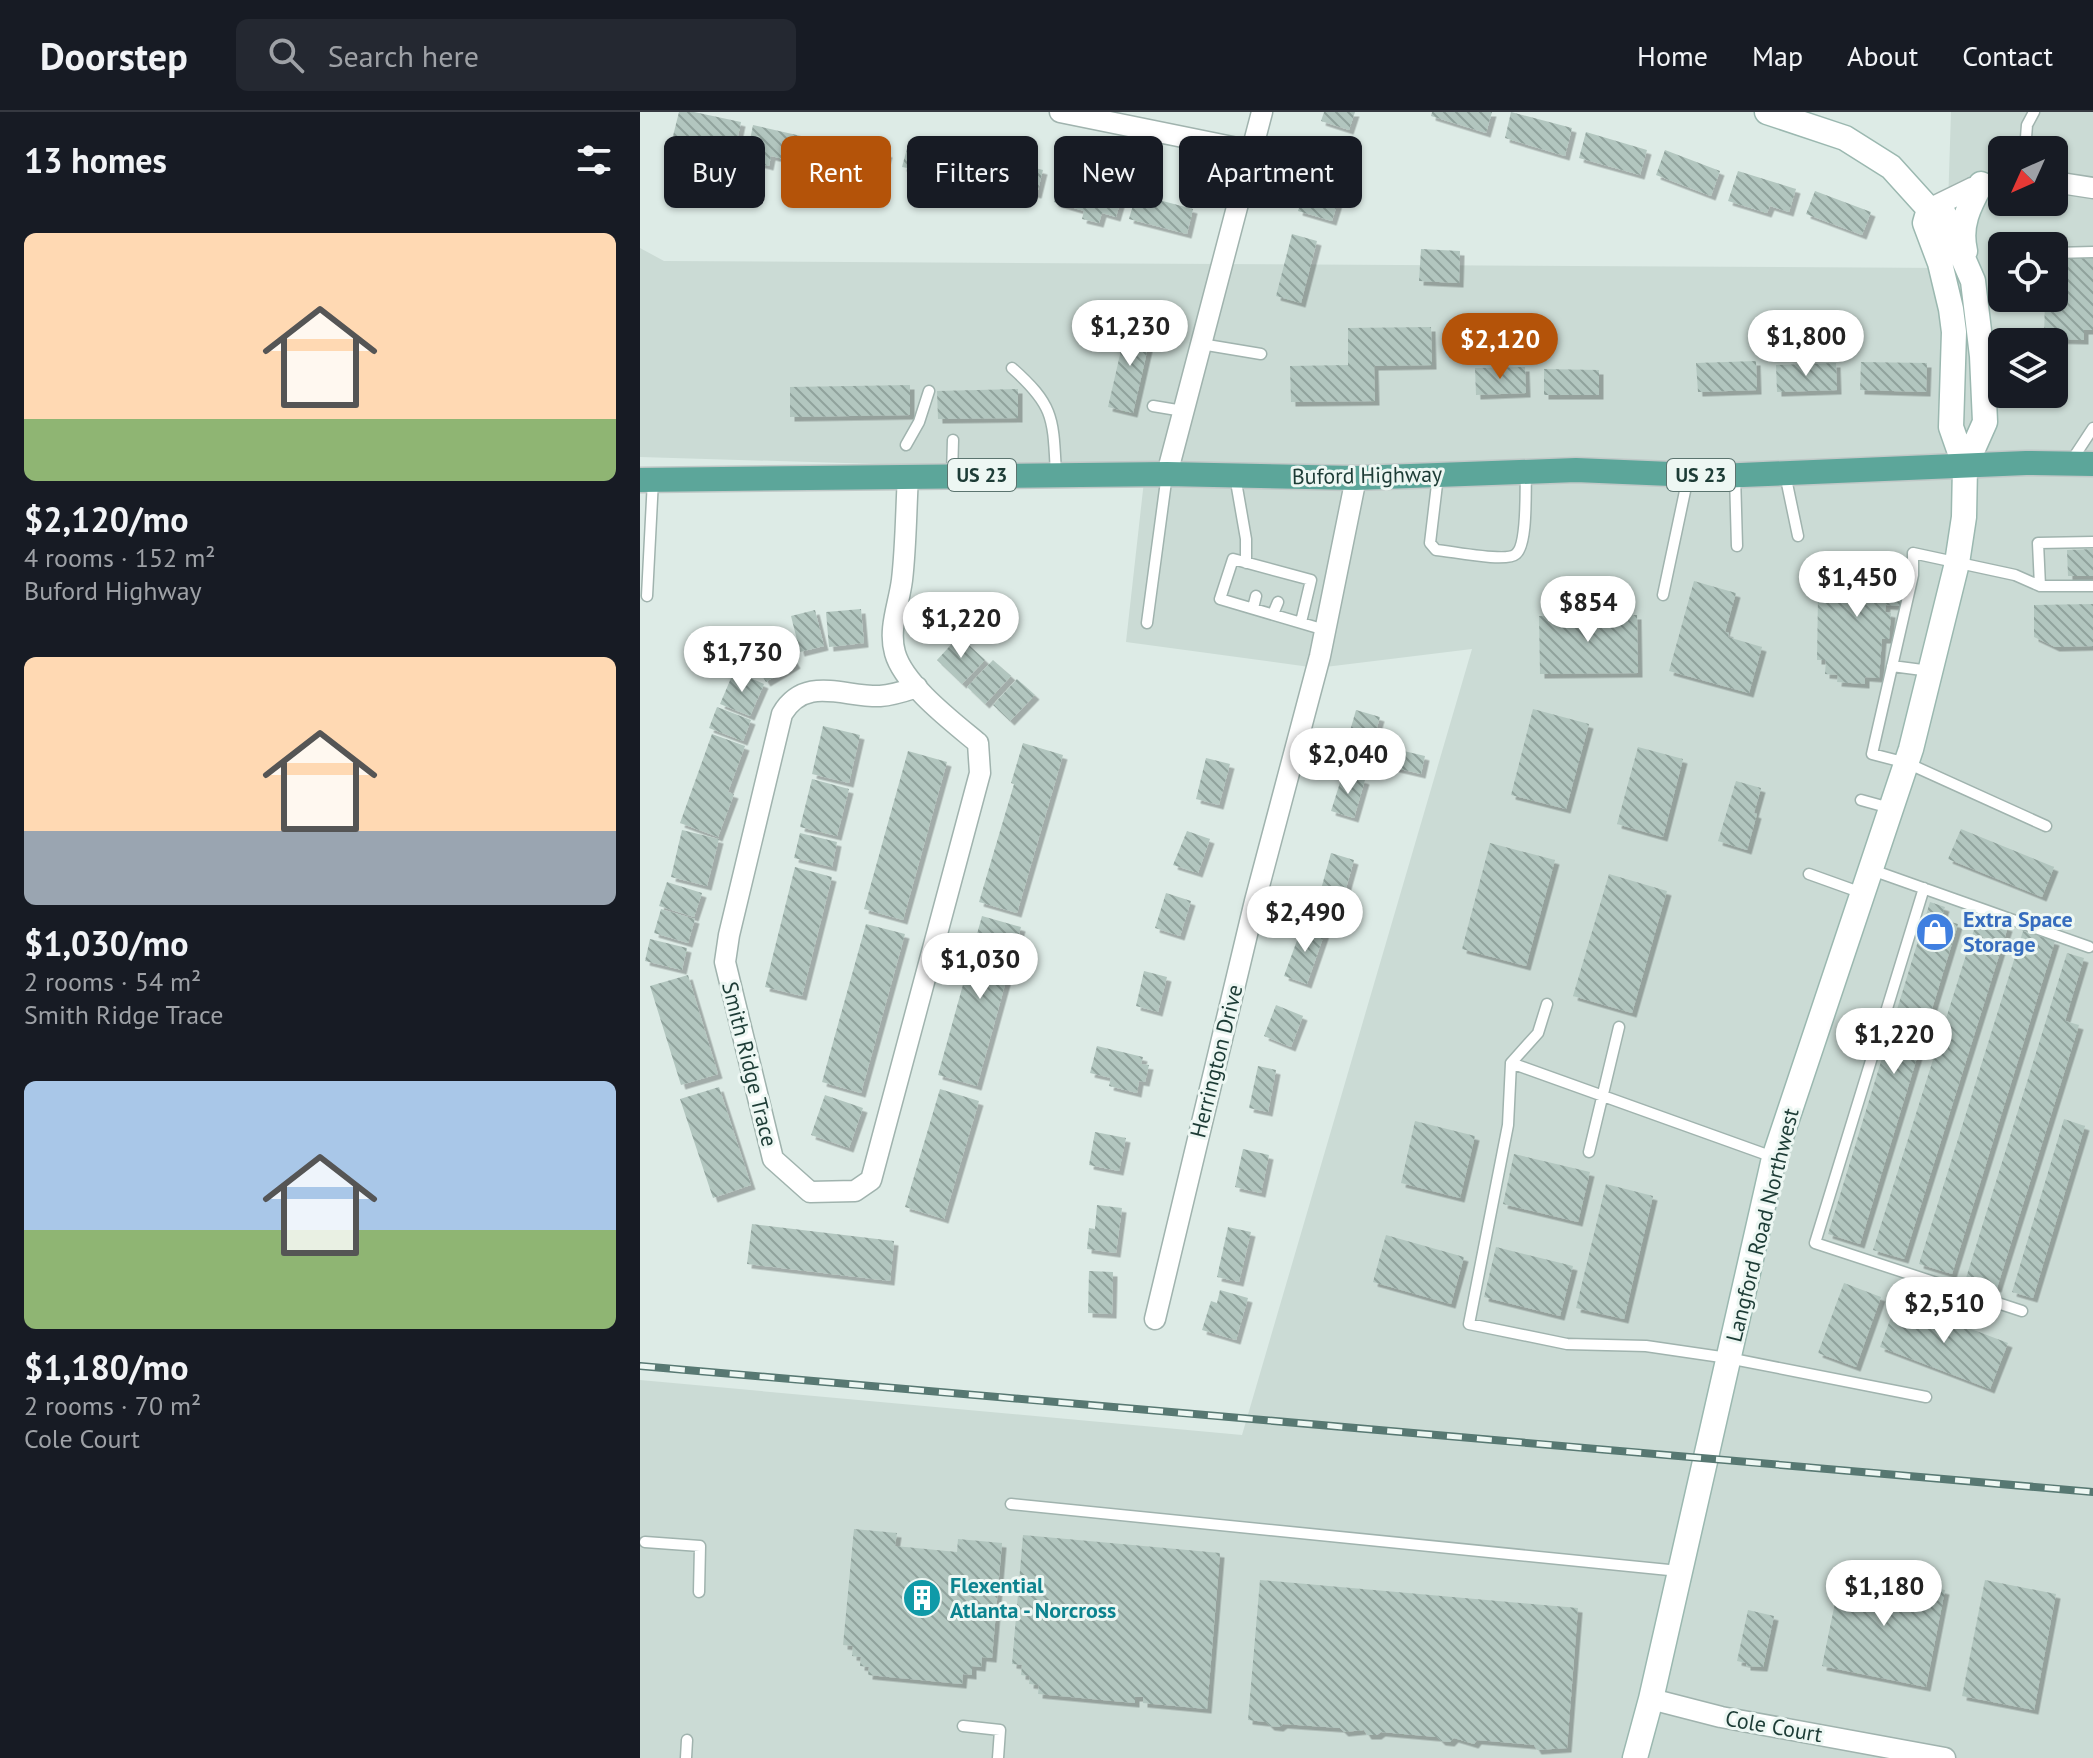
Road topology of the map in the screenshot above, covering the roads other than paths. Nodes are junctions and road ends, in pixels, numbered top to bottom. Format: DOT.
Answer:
graph roads {
  1 [pos="1060,112"];
  2 [pos="1262,112"];
  3 [pos="1767,112"];
  4 [pos="2020,112"];
  5 [pos="2034,112"];
  6 [pos="2027,125"];
  7 [pos="1179,136"];
  8 [pos="1256,136"];
  9 [pos="2026,136"];
  10 [pos="2068,184"];
  11 [pos="1988,185"];
  12 [pos="1988,187"];
  13 [pos="2093,188"];
  14 [pos="1237,208"];
  15 [pos="1929,209"];
  16 [pos="2093,252"];
  17 [pos="2068,253"];
  18 [pos="1968,265"];
  19 [pos="1201,344"];
  20 [pos="1261,354"];
  21 [pos="1012,368"];
  22 [pos="929,391"];
  23 [pos="1153,406"];
  24 [pos="1183,411"];
  25 [pos="2093,428"];
  26 [pos="953,440"];
  27 [pos="906,445"];
  28 [pos="2082,464"];
  29 [pos="1965,467"];
  30 [pos="1526,472"];
  31 [pos="1167,474"];
  32 [pos="1785,474"];
  33 [pos="952,475"];
  34 [pos="1057,475"];
  35 [pos="1438,475"];
  36 [pos="1689,475"];
  37 [pos="1735,475"];
  38 [pos="908,476"];
  39 [pos="1235,476"];
  40 [pos="1356,478"];
  41 [pos="646,480"];
  42 [pos="1798,536"];
  43 [pos="2087,545"];
  44 [pos="1737,546"];
  45 [pos="1246,563"];
  46 [pos="1957,563"];
  47 [pos="1265,567"];
  48 [pos="1261,579"];
  49 [pos="2088,582"];
  50 [pos="2040,586"];
  51 [pos="1663,595"];
  52 [pos="647,596"];
  53 [pos="1256,596"];
  54 [pos="1278,602"];
  55 [pos="1253,608"];
  56 [pos="1273,614"];
  57 [pos="1301,622"];
  58 [pos="1147,623"];
  59 [pos="1325,630"];
  60 [pos="1892,666"];
  61 [pos="1931,672"];
  62 [pos="917,687"];
  63 [pos="1907,763"];
  64 [pos="1861,800"];
  65 [pos="1891,808"];
  66 [pos="2046,826"];
  67 [pos="1870,869"];
  68 [pos="1809,874"];
  69 [pos="1924,888"];
  70 [pos="1862,893"];
  71 [pos="2089,947"];
  72 [pos="1547,1004"];
  73 [pos="1619,1027"];
  74 [pos="1511,1063"];
  75 [pos="1603,1096"];
  76 [pos="1589,1152"];
  77 [pos="1774,1158"];
  78 [pos="2022,1311"];
  79 [pos="1155,1319"];
  80 [pos="1728,1358"];
  81 [pos="1926,1397"];
  82 [pos="1011,1504"];
  83 [pos="645,1542"];
  84 [pos="1679,1571"];
  85 [pos="699,1592"];
  86 [pos="1651,1699"];
  87 [pos="963,1726"];
  88 [pos="687,1740"];
  89 [pos="686,1758"];
  90 [pos="998,1758"];
  91 [pos="1635,1758"];
  92 [pos="1945,1758"];
  1 -- 7 [label="street"];
  2 -- 8 [label="street"];
  3 -- 15 [label="street"];
  4 -- 6 [label="lane"];
  5 -- 6 [label="lane"];
  6 -- 9 [label="lane"];
  10 -- 13 [label="street"];
  11 -- 15 [label="street"];
  12 -- 18 [label="street"];
  14 -- 19 [label="street"];
  15 -- 18 [label="street, Langford Road Northwest"];
  15 -- 29 [label="street, Langford Road Northwest"];
  16 -- 17 [label="lane"];
  18 -- 29 [label="street, Langford Road Northwest"];
  19 -- 20 [label="lane"];
  19 -- 24 [label="street"];
  21 -- 34 [label="lane"];
  22 -- 27 [label="lane"];
  23 -- 24 [label="lane"];
  24 -- 31 [label="street"];
  25 -- 28 [label="lane"];
  26 -- 33 [label="lane"];
  28 -- 29 [label="main road, Buford Highway / US 23"];
  29 -- 32 [label="main road, Buford Highway / US 23"];
  29 -- 46 [label="street, Langford Road Northwest"];
  30 -- 35 [label="main road, Buford Highway / US 23"];
  30 -- 35 [label="lane"];
  30 -- 36 [label="main road, Buford Highway / US 23"];
  31 -- 34 [label="main road, Buford Highway / US 23"];
  31 -- 39 [label="main road, Buford Highway / US 23"];
  31 -- 58 [label="lane"];
  32 -- 37 [label="main road, Buford Highway / US 23"];
  32 -- 42 [label="lane"];
  33 -- 34 [label="main road, Buford Highway / US 23"];
  33 -- 38 [label="main road, Buford Highway / US 23"];
  35 -- 40 [label="main road, Buford Highway / US 23"];
  36 -- 37 [label="main road, Buford Highway / US 23"];
  36 -- 51 [label="lane"];
  37 -- 44 [label="lane"];
  38 -- 41 [label="main road, Buford Highway / US 23"];
  38 -- 62 [label="street, Smith Ridge Trace"];
  39 -- 40 [label="main road, Buford Highway / US 23"];
  39 -- 45 [label="lane"];
  40 -- 59 [label="street, Herrington Drive"];
  41 -- 52 [label="lane"];
  43 -- 50 [label="lane"];
  45 -- 47 [label="lane"];
  45 -- 55 [label="lane"];
  46 -- 50 [label="lane"];
  46 -- 60 [label="lane"];
  46 -- 61 [label="street, Langford Road Northwest"];
  47 -- 48 [label="lane"];
  47 -- 57 [label="lane"];
  49 -- 50 [label="lane"];
  53 -- 55 [label="lane"];
  54 -- 56 [label="lane"];
  55 -- 56 [label="lane"];
  56 -- 57 [label="lane"];
  57 -- 59 [label="lane"];
  59 -- 79 [label="street, Herrington Drive"];
  60 -- 61 [label="lane"];
  60 -- 63 [label="lane"];
  61 -- 63 [label="street, Langford Road Northwest"];
  62 -- 62 [label="street, Smith Ridge Trace"];
  63 -- 65 [label="street, Langford Road Northwest"];
  63 -- 66 [label="lane"];
  64 -- 65 [label="lane"];
  65 -- 67 [label="street, Langford Road Northwest"];
  67 -- 69 [label="lane"];
  67 -- 70 [label="street, Langford Road Northwest"];
  68 -- 70 [label="lane"];
  69 -- 71 [label="lane"];
  69 -- 78 [label="lane"];
  70 -- 77 [label="street, Langford Road Northwest"];
  72 -- 74 [label="lane"];
  73 -- 75 [label="lane"];
  74 -- 75 [label="lane"];
  74 -- 80 [label="lane"];
  75 -- 76 [label="lane"];
  75 -- 77 [label="lane"];
  77 -- 80 [label="street, Langford Road Northwest"];
  80 -- 81 [label="lane"];
  80 -- 84 [label="street, Langford Road Northwest"];
  82 -- 84 [label="lane"];
  83 -- 85 [label="lane"];
  84 -- 86 [label="street, Langford Road Northwest"];
  86 -- 91 [label="street, Langford Road Northwest"];
  86 -- 92 [label="street, Cole Court"];
  87 -- 90 [label="lane"];
  88 -- 89 [label="lane"];
}
